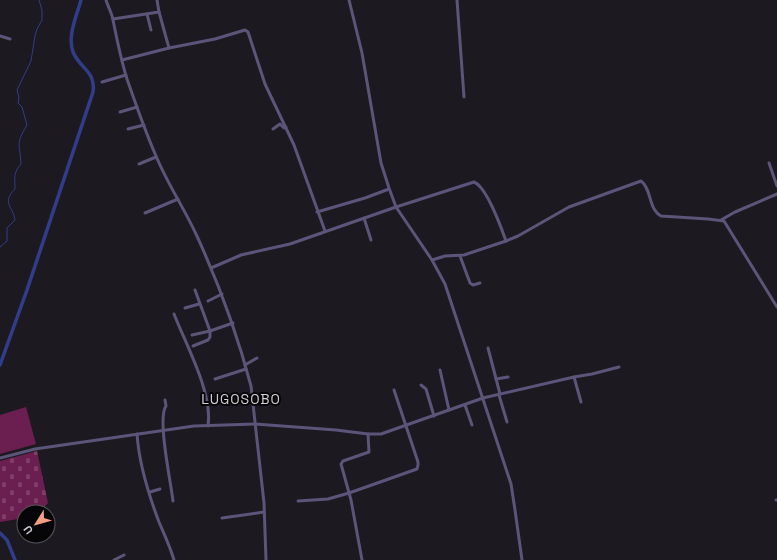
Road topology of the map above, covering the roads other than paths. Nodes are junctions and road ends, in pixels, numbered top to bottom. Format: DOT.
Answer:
graph roads {
  1 [pos="106,0"];
  2 [pos="158,0"];
  3 [pos="350,0"];
  4 [pos="457,0"];
  5 [pos="159,12"];
  6 [pos="147,14"];
  7 [pos="113,19"];
  8 [pos="151,30"];
  9 [pos="0,36"];
  10 [pos="10,39"];
  11 [pos="169,48"];
  12 [pos="122,60"];
  13 [pos="126,75"];
  14 [pos="102,82"];
  15 [pos="464,97"];
  16 [pos="138,107"];
  17 [pos="120,112"];
  18 [pos="144,124"];
  19 [pos="286,127"];
  20 [pos="128,129"];
  21 [pos="273,129"];
  22 [pos="156,157"];
  23 [pos="769,162"];
  24 [pos="139,164"];
  25 [pos="777,186"];
  26 [pos="389,189"];
  27 [pos="777,194"];
  28 [pos="178,199"];
  29 [pos="396,207"];
  30 [pos="317,212"];
  31 [pos="145,213"];
  32 [pos="364,218"];
  33 [pos="721,220"];
  34 [pos="324,231"];
  35 [pos="371,240"];
  36 [pos="506,241"];
  37 [pos="460,256"];
  38 [pos="432,260"];
  39 [pos="211,268"];
  40 [pos="480,283"];
  41 [pos="195,290"];
  42 [pos="222,294"];
  43 [pos="208,301"];
  44 [pos="199,304"];
  45 [pos="777,307"];
  46 [pos="185,308"];
  47 [pos="174,314"];
  48 [pos="233,324"];
  49 [pos="210,331"];
  50 [pos="192,335"];
  51 [pos="193,346"];
  52 [pos="488,348"];
  53 [pos="257,358"];
  54 [pos="246,367"];
  55 [pos="619,367"];
  56 [pos="440,370"];
  57 [pos="508,377"];
  58 [pos="574,378"];
  59 [pos="215,379"];
  60 [pos="496,379"];
  61 [pos="421,385"];
  62 [pos="394,390"];
  63 [pos="499,394"];
  64 [pos="483,398"];
  65 [pos="165,400"];
  66 [pos="581,402"];
  67 [pos="465,404"];
  68 [pos="448,410"];
  69 [pos="434,416"];
  70 [pos="507,422"];
  71 [pos="255,424"];
  72 [pos="472,425"];
  73 [pos="208,426"];
  74 [pos="406,426"];
  75 [pos="163,431"];
  76 [pos="137,434"];
  77 [pos="368,434"];
  78 [pos="0,458"];
  79 [pos="160,489"];
  80 [pos="150,492"];
  81 [pos="349,494"];
  82 [pos="174,500"];
  83 [pos="298,501"];
  84 [pos="264,512"];
  85 [pos="222,518"];
  86 [pos="124,555"];
  87 [pos="114,560"];
  88 [pos="174,560"];
  89 [pos="266,560"];
  90 [pos="362,560"];
  91 [pos="522,560"];
  1 -- 7 [label="street"];
  2 -- 5 [label="street"];
  3 -- 26 [label="street"];
  4 -- 15 [label="street"];
  5 -- 6 [label="street"];
  5 -- 11 [label="street"];
  6 -- 7 [label="street"];
  6 -- 8 [label="street"];
  7 -- 12 [label="street"];
  9 -- 10 [label="street"];
  11 -- 12 [label="street"];
  11 -- 19 [label="street"];
  12 -- 13 [label="street"];
  13 -- 14 [label="street"];
  13 -- 16 [label="street"];
  16 -- 17 [label="street"];
  16 -- 18 [label="street"];
  18 -- 20 [label="street"];
  18 -- 22 [label="street"];
  19 -- 21 [label="street"];
  19 -- 30 [label="street"];
  22 -- 24 [label="street"];
  22 -- 28 [label="street"];
  23 -- 25 [label="street"];
  26 -- 29 [label="street"];
  26 -- 30 [label="street"];
  27 -- 33 [label="street"];
  28 -- 31 [label="street"];
  28 -- 39 [label="street"];
  29 -- 32 [label="street"];
  29 -- 36 [label="street"];
  29 -- 38 [label="street"];
  30 -- 34 [label="street"];
  32 -- 34 [label="street"];
  32 -- 35 [label="street"];
  33 -- 36 [label="street"];
  33 -- 45 [label="street"];
  34 -- 39 [label="street"];
  36 -- 37 [label="street"];
  37 -- 38 [label="street"];
  37 -- 40 [label="street"];
  38 -- 64 [label="street"];
  39 -- 42 [label="street"];
  41 -- 44 [label="street"];
  42 -- 43 [label="street"];
  42 -- 48 [label="street"];
  44 -- 46 [label="street"];
  44 -- 49 [label="street"];
  47 -- 73 [label="street"];
  48 -- 49 [label="street"];
  48 -- 54 [label="street"];
  49 -- 50 [label="street"];
  49 -- 51 [label="street"];
  52 -- 60 [label="street"];
  53 -- 54 [label="street"];
  54 -- 59 [label="street"];
  54 -- 71 [label="street"];
  55 -- 58 [label="street"];
  56 -- 68 [label="street"];
  57 -- 60 [label="street"];
  58 -- 63 [label="street"];
  58 -- 66 [label="street"];
  60 -- 63 [label="street"];
  61 -- 69 [label="street"];
  62 -- 74 [label="street"];
  63 -- 64 [label="street"];
  63 -- 70 [label="street"];
  64 -- 67 [label="street"];
  64 -- 91 [label="street"];
  65 -- 75 [label="street"];
  67 -- 68 [label="street"];
  67 -- 72 [label="street"];
  68 -- 69 [label="street"];
  69 -- 74 [label="street"];
  71 -- 73 [label="street"];
  71 -- 77 [label="street"];
  71 -- 84 [label="street"];
  73 -- 75 [label="street"];
  74 -- 77 [label="street"];
  74 -- 81 [label="street"];
  75 -- 76 [label="street"];
  75 -- 82 [label="street"];
  76 -- 78 [label="street"];
  76 -- 80 [label="street"];
  77 -- 81 [label="street"];
  79 -- 80 [label="street"];
  80 -- 88 [label="street"];
  81 -- 83 [label="street"];
  81 -- 90 [label="street"];
  84 -- 85 [label="street"];
  84 -- 89 [label="street"];
  86 -- 87 [label="street"];
}
